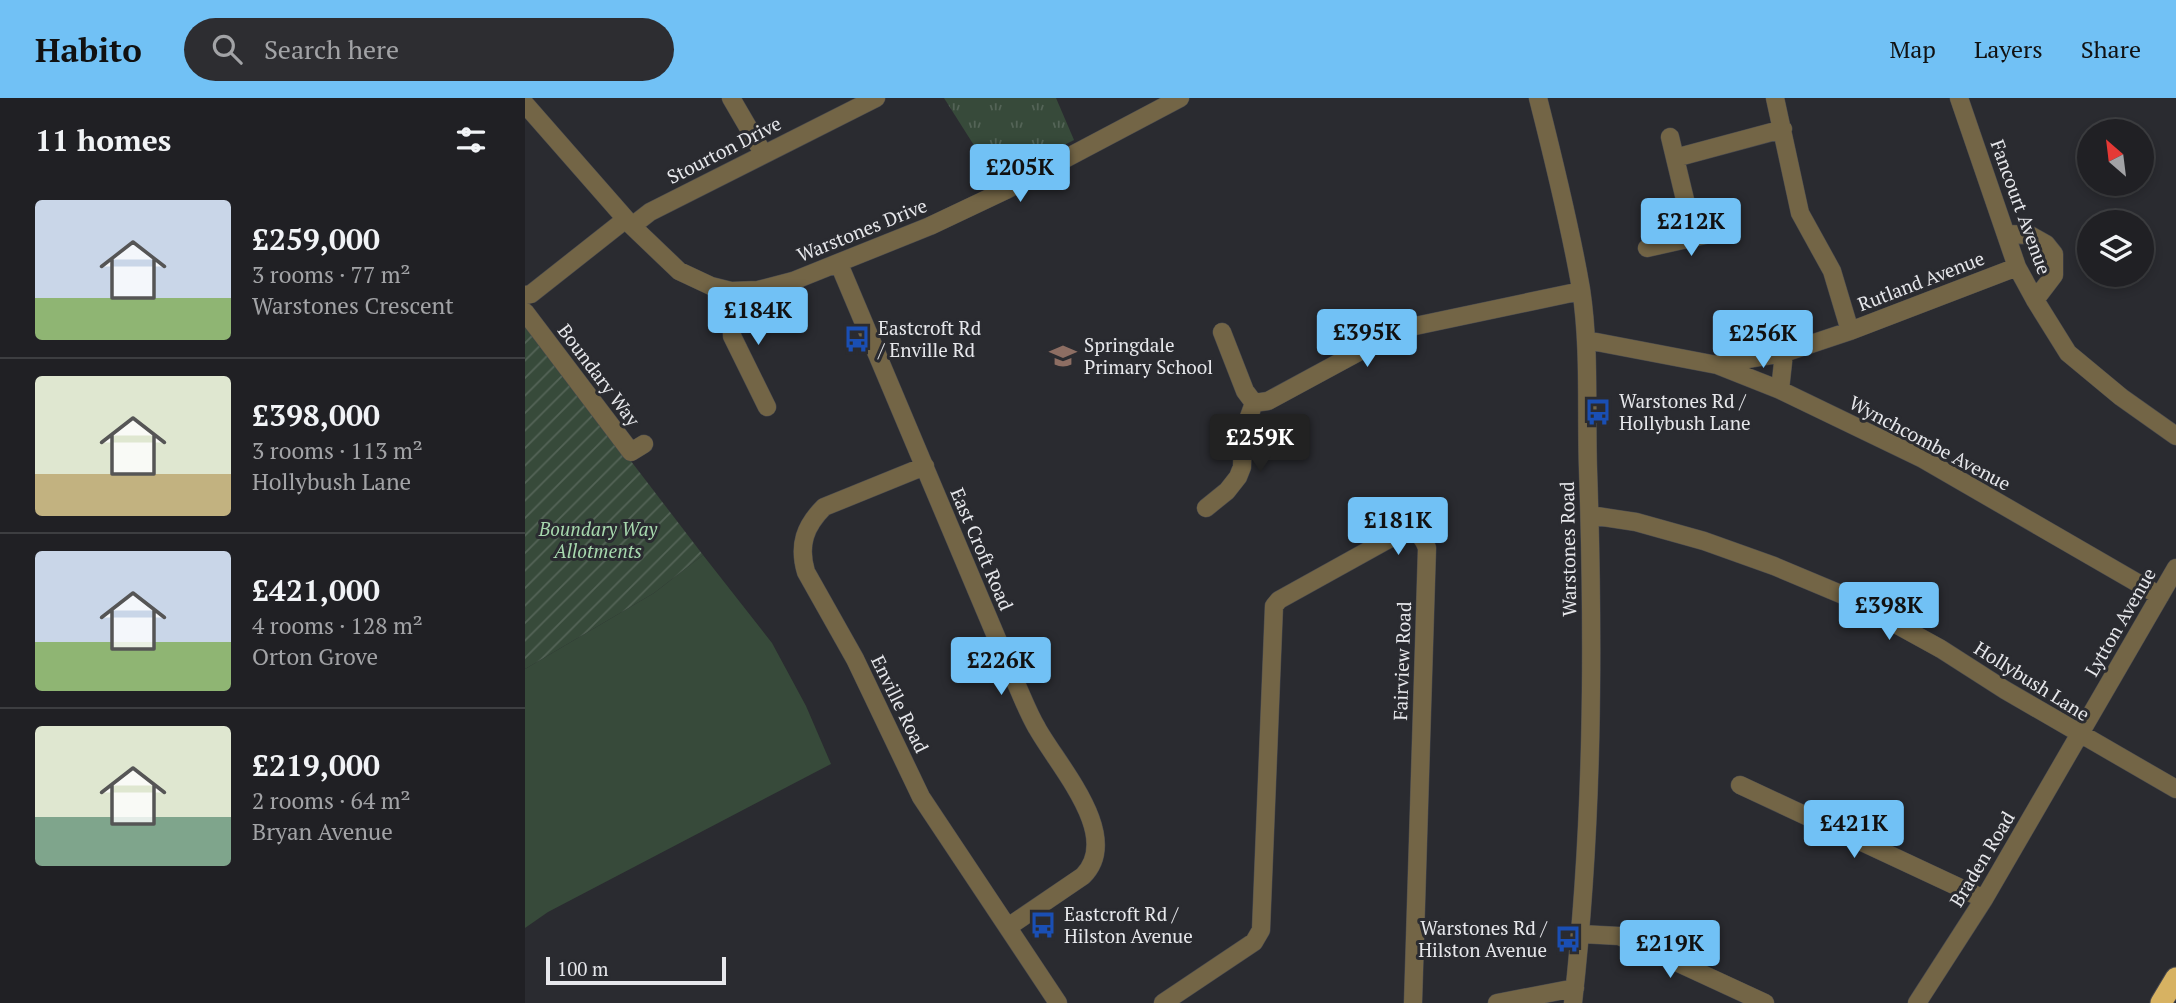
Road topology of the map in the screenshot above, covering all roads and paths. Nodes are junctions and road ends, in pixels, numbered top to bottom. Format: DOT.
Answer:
graph roads {
  1 [pos="731,98"];
  2 [pos="876,98"];
  3 [pos="1180,98"];
  4 [pos="1538,98"];
  5 [pos="1775,98"];
  6 [pos="1959,98"];
  7 [pos="525,104"];
  8 [pos="1783,129"];
  9 [pos="1670,137"];
  10 [pos="763,153"];
  11 [pos="1675,158"];
  12 [pos="629,223"];
  13 [pos="1727,230"];
  14 [pos="2008,234"];
  15 [pos="1695,237"];
  16 [pos="1647,248"];
  17 [pos="839,264"];
  18 [pos="2017,267"];
  19 [pos="731,291"];
  20 [pos="1581,291"];
  21 [pos="525,295"];
  22 [pos="2035,300"];
  23 [pos="525,312"];
  24 [pos="1850,331"];
  25 [pos="1222,332"];
  26 [pos="1586,340"];
  27 [pos="1784,353"];
  28 [pos="1717,365"];
  29 [pos="1780,390"];
  30 [pos="1254,403"];
  31 [pos="767,407"];
  32 [pos="2176,436"];
  33 [pos="644,444"];
  34 [pos="925,466"];
  35 [pos="1206,508"];
  36 [pos="1590,515"];
  37 [pos="2176,568"];
  38 [pos="2159,596"];
  39 [pos="2079,734"];
  40 [pos="1740,785"];
  41 [pos="2176,789"];
  42 [pos="1984,899"];
  43 [pos="1008,927"];
  44 [pos="1581,934"];
  45 [pos="2176,978"];
  46 [pos="1574,995"];
  47 [pos="1058,1003"];
  48 [pos="1163,1003"];
  49 [pos="1413,1003"];
  50 [pos="1497,1003"];
  51 [pos="1765,1003"];
  52 [pos="1917,1003"];
  53 [pos="2161,1003"];
  1 -- 10 [label="street"];
  2 -- 10 [label="street, Stourton Drive"];
  3 -- 17 [label="street, Warstones Drive"];
  4 -- 20 [label="street, Warstones Road"];
  5 -- 8 [label="street"];
  6 -- 14 [label="street, Fancourt Avenue"];
  7 -- 12 [label="street, Warstones Drive"];
  8 -- 11 [label="street"];
  8 -- 24 [label="street"];
  9 -- 11 [label="street"];
  10 -- 12 [label="street, Stourton Drive"];
  11 -- 15 [label="street"];
  12 -- 19 [label="street, Warstones Drive"];
  12 -- 21 [label="street, Stourton Drive"];
  13 -- 15 [label="street"];
  14 -- 18 [label="street, Fancourt Avenue"];
  14 -- 22 [label="street"];
  15 -- 16 [label="street"];
  17 -- 19 [label="street, Warstones Drive"];
  17 -- 34 [label="street, East Croft Road"];
  18 -- 22 [label="street, Fancourt Avenue"];
  18 -- 24 [label="street, Rutland Avenue"];
  19 -- 31 [label="street"];
  20 -- 26 [label="street, Warstones Road"];
  20 -- 30 [label="street"];
  22 -- 32 [label="street, Fancourt Avenue"];
  23 -- 33 [label="street, Boundary Way"];
  24 -- 27 [label="street, Rutland Avenue"];
  25 -- 30 [label="street"];
  26 -- 28 [label="street, Wynchcombe Avenue"];
  26 -- 36 [label="street, Warstones Road"];
  27 -- 28 [label="street, Rutland Avenue"];
  27 -- 29 [label="street"];
  28 -- 29 [label="street, Wynchcombe Avenue"];
  29 -- 38 [label="street, Wynchcombe Avenue"];
  30 -- 35 [label="street"];
  34 -- 43 [label="street, East Croft Road"];
  34 -- 43 [label="street, Enville Road"];
  36 -- 39 [label="street, Hollybush Lane"];
  36 -- 44 [label="street, Warstones Road"];
  37 -- 38 [label="street, Lytton Avenue"];
  38 -- 39 [label="street, Lytton Avenue"];
  39 -- 41 [label="street, Hollybush Lane"];
  39 -- 42 [label="street, Braden Road"];
  40 -- 42 [label="street"];
  42 -- 52 [label="street, Braden Road"];
  43 -- 47 [label="street, Enville Road"];
  44 -- 46 [label="street, Warstones Road"];
  44 -- 51 [label="street"];
  45 -- 53 [label="highway"];
  46 -- 50 [label="street"];
  48 -- 49 [label="street, Fairview Road"];
}
